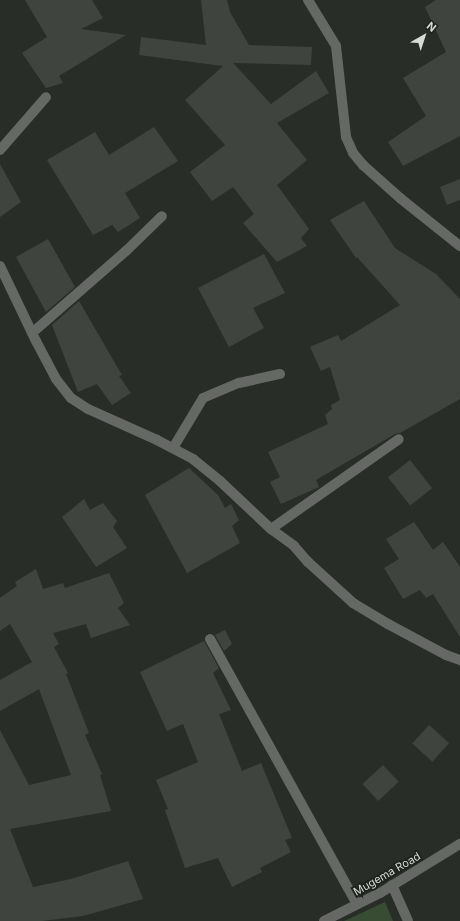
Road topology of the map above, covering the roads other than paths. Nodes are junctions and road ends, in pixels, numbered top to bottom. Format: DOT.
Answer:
graph roads {
  1 [pos="308,0"];
  2 [pos="46,97"];
  3 [pos="0,150"];
  4 [pos="162,216"];
  5 [pos="460,246"];
  6 [pos="0,266"];
  7 [pos="32,333"];
  8 [pos="280,374"];
  9 [pos="399,439"];
  10 [pos="174,448"];
  11 [pos="271,529"];
  12 [pos="210,639"];
  13 [pos="460,660"];
  14 [pos="460,844"];
  15 [pos="392,885"];
  16 [pos="357,904"];
  17 [pos="324,921"];
  18 [pos="408,921"];
  1 -- 5 [label="street"];
  2 -- 3 [label="street"];
  4 -- 7 [label="street"];
  6 -- 7 [label="street"];
  7 -- 10 [label="street"];
  8 -- 10 [label="street"];
  9 -- 11 [label="street"];
  10 -- 11 [label="street"];
  11 -- 13 [label="street"];
  12 -- 16 [label="street"];
  14 -- 15 [label="street, Mugema Road"];
  15 -- 16 [label="street, Mugema Road"];
  15 -- 18 [label="street"];
  16 -- 17 [label="street, Mugema Road"];
}
